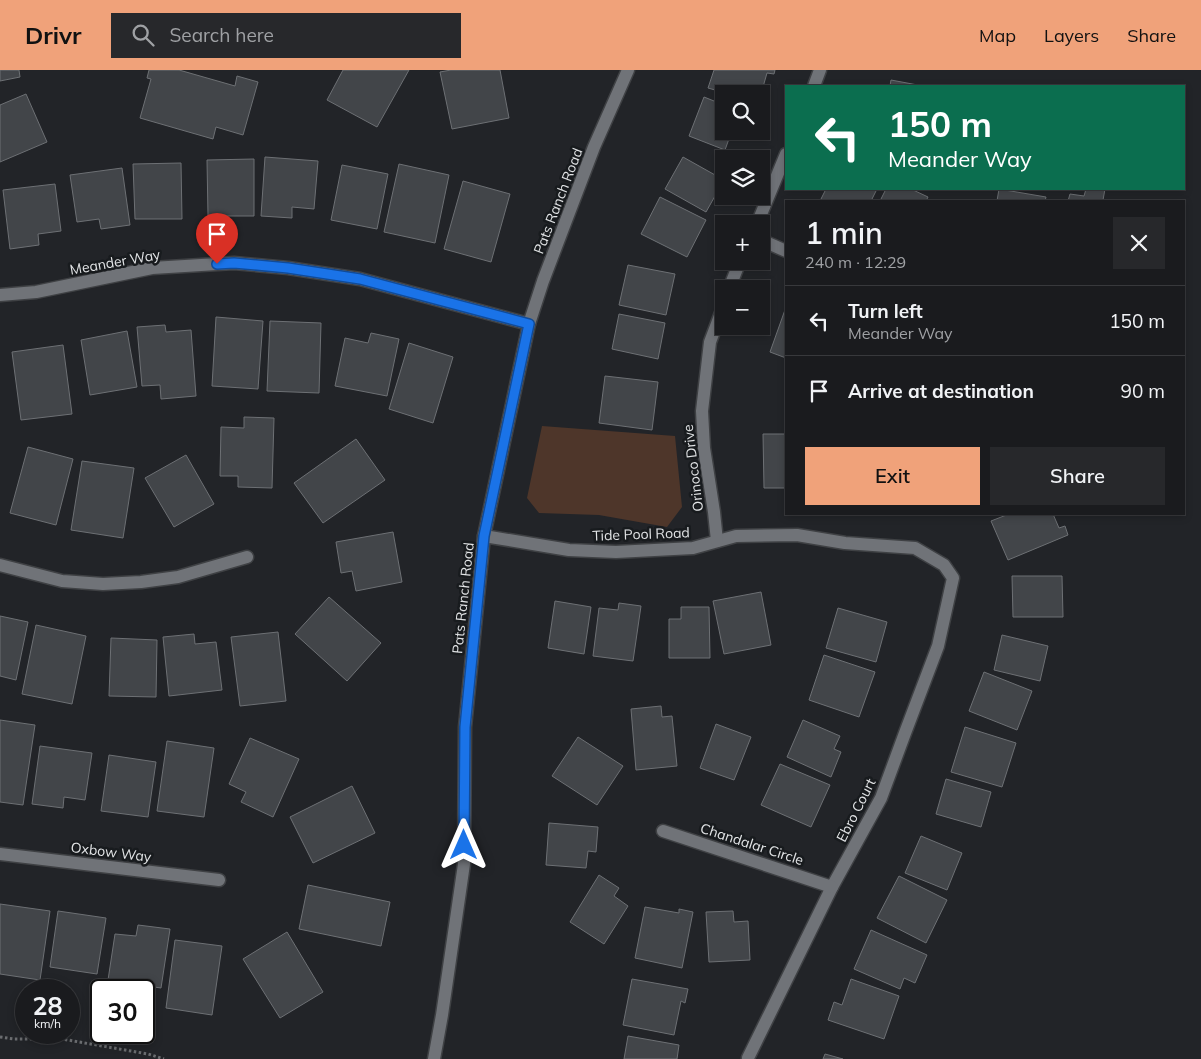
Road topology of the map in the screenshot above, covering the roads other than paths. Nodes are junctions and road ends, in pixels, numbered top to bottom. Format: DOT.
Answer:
graph roads {
  1 [pos="628,70"];
  2 [pos="820,70"];
  3 [pos="814,85"];
  4 [pos="785,156"];
  5 [pos="761,215"];
  6 [pos="770,244"];
  7 [pos="785,251"];
  8 [pos="0,295"];
  9 [pos="529,324"];
  10 [pos="715,329"];
  11 [pos="484,536"];
  12 [pos="717,541"];
  13 [pos="247,557"];
  14 [pos="0,565"];
  15 [pos="944,565"];
  16 [pos="663,831"];
  17 [pos="0,854"];
  18 [pos="219,880"];
  19 [pos="832,886"];
  20 [pos="748,1058"];
  21 [pos="434,1059"];
  1 -- 9 [label="street, Pats Ranch Road"];
  2 -- 3 [label="street"];
  4 -- 5 [label="street"];
  6 -- 7 [label="street"];
  8 -- 9 [label="street, Meander Way"];
  9 -- 11 [label="street, Pats Ranch Road"];
  10 -- 12 [label="street, Orinoco Drive"];
  11 -- 12 [label="street, Tide Pool Road"];
  11 -- 21 [label="street, Pats Ranch Road"];
  12 -- 15 [label="street, Tide Pool Road"];
  13 -- 14 [label="street"];
  15 -- 19 [label="street, Ebro Court"];
  16 -- 19 [label="street, Chandalar Circle"];
  17 -- 18 [label="street, Oxbow Way"];
  19 -- 20 [label="street, Ebro Court"];
}
